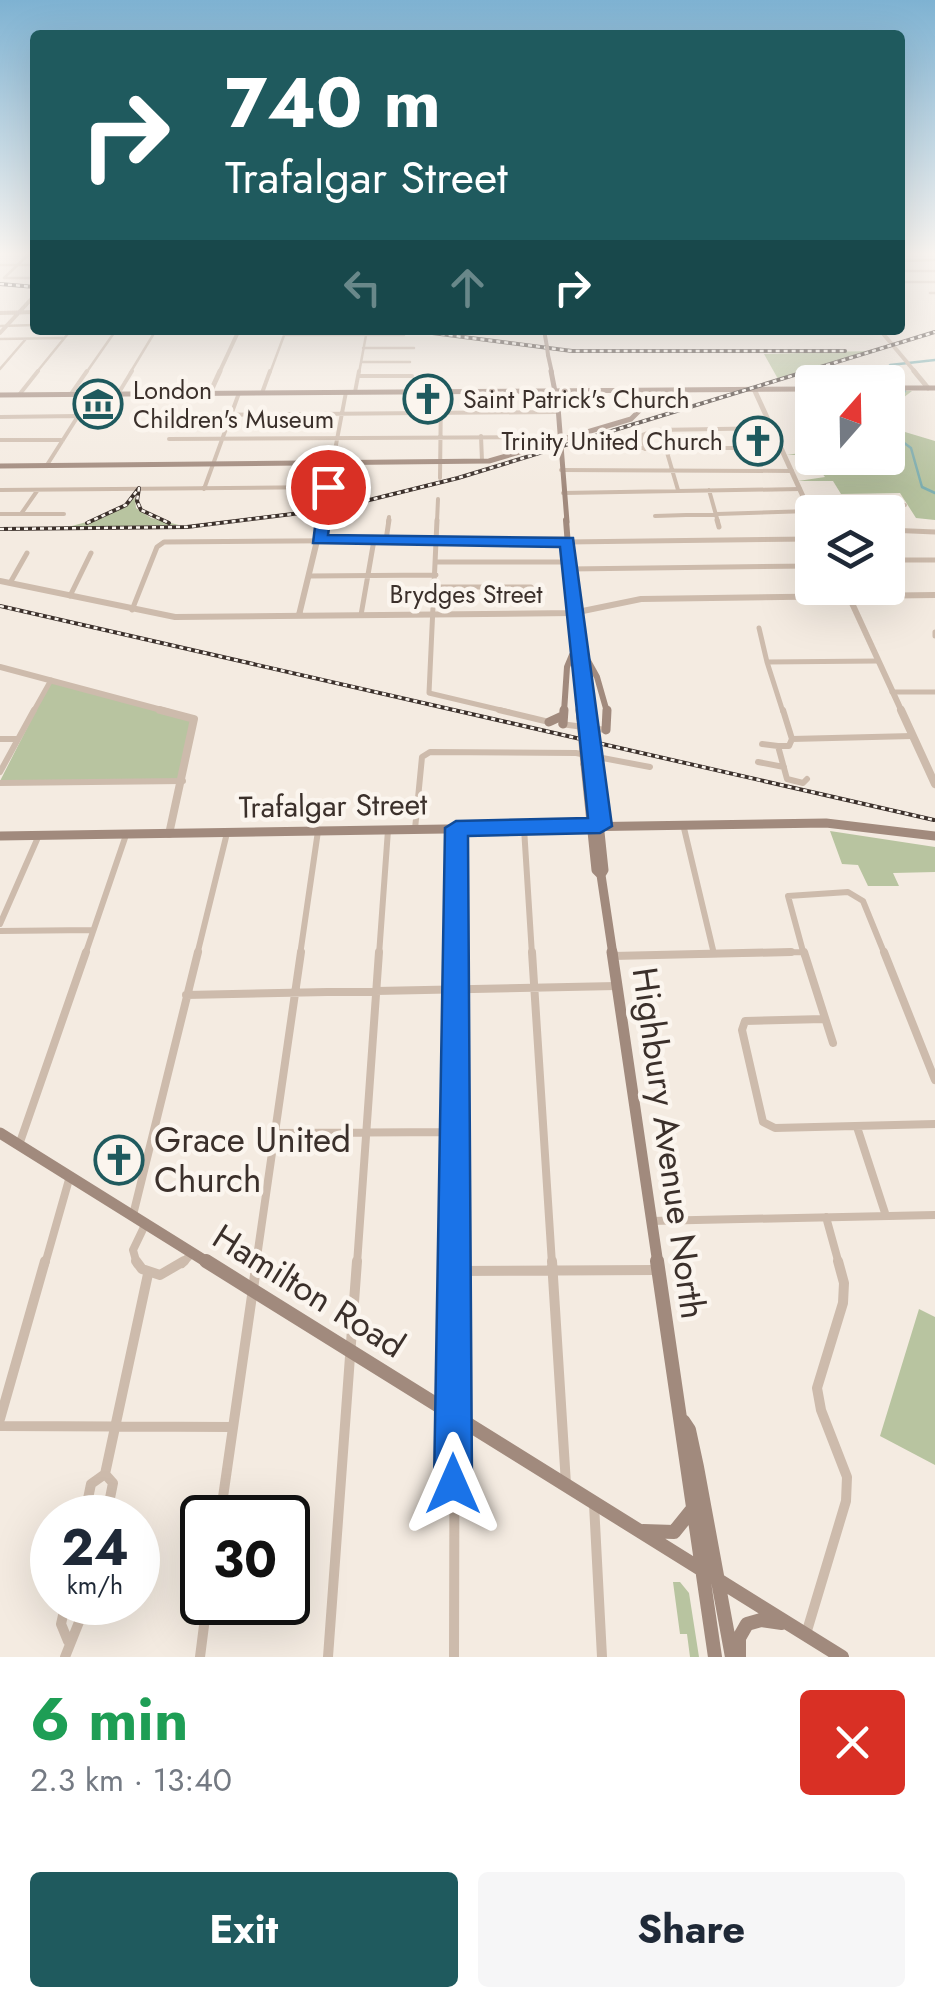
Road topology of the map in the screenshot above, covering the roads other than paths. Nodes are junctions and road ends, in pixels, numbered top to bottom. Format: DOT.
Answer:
graph roads {
  1 [pos="67,335"];
  2 [pos="112,335"];
  3 [pos="153,335"];
  4 [pos="237,335"];
  5 [pos="285,335"];
  6 [pos="366,335"];
  7 [pos="545,335"];
  8 [pos="884,335"];
  9 [pos="0,336"];
  10 [pos="64,338"];
  11 [pos="26,339"];
  12 [pos="364,348"];
  13 [pos="414,348"];
  14 [pos="361,362"];
  15 [pos="410,362"];
  16 [pos="0,369"];
  17 [pos="358,376"];
  18 [pos="412,376"];
  19 [pos="905,388"];
  20 [pos="932,388"];
  21 [pos="754,389"];
  22 [pos="795,389"];
  23 [pos="554,390"];
  24 [pos="637,390"];
  25 [pos="346,392"];
  26 [pos="355,392"];
  27 [pos="441,392"];
  28 [pos="239,393"];
  29 [pos="262,393"];
  30 [pos="70,394"];
  31 [pos="118,394"];
  32 [pos="210,394"];
  33 [pos="20,395"];
  34 [pos="91,395"];
  35 [pos="0,396"];
  36 [pos="59,396"];
  37 [pos="556,411"];
  38 [pos="441,413"];
  39 [pos="342,414"];
  40 [pos="187,415"];
  41 [pos="232,415"];
  42 [pos="78,416"];
  43 [pos="0,417"];
  44 [pos="557,428"];
  45 [pos="772,428"];
  46 [pos="441,436"];
  47 [pos="481,436"];
  48 [pos="545,437"];
  49 [pos="224,438"];
  50 [pos="337,438"];
  51 [pos="169,439"];
  52 [pos="0,440"];
  53 [pos="63,440"];
  54 [pos="558,446"];
  55 [pos="540,447"];
  56 [pos="570,448"];
  57 [pos="781,448"];
  58 [pos="666,449"];
  59 [pos="644,450"];
  60 [pos="482,461"];
  61 [pos="440,462"];
  62 [pos="333,463"];
  63 [pos="214,464"];
  64 [pos="47,465"];
  65 [pos="0,466"];
  66 [pos="561,470"];
  67 [pos="672,470"];
  68 [pos="792,471"];
  69 [pos="440,478"];
  70 [pos="328,487"];
  71 [pos="204,489"];
  72 [pos="800,489"];
  73 [pos="0,490"];
  74 [pos="38,490"];
  75 [pos="678,490"];
  76 [pos="708,490"];
  77 [pos="563,493"];
  78 [pos="803,495"];
  79 [pos="438,499"];
  80 [pos="795,511"];
  81 [pos="714,512"];
  82 [pos="0,514"];
  83 [pos="21,514"];
  84 [pos="64,514"];
  85 [pos="654,516"];
  86 [pos="389,517"];
  87 [pos="718,527"];
  88 [pos="905,531"];
  89 [pos="935,532"];
  90 [pos="439,539"];
  91 [pos="795,539"];
  92 [pos="319,540"];
  93 [pos="374,540"];
  94 [pos="386,540"];
  95 [pos="567,540"];
  96 [pos="28,553"];
  97 [pos="91,553"];
  98 [pos="905,560"];
  99 [pos="935,560"];
  100 [pos="438,562"];
  101 [pos="569,565"];
  102 [pos="795,566"];
  103 [pos="436,575"];
  104 [pos="309,576"];
  105 [pos="369,576"];
  106 [pos="0,581"];
  107 [pos="10,583"];
  108 [pos="436,587"];
  109 [pos="531,587"];
  110 [pos="795,593"];
  111 [pos="905,594"];
  112 [pos="935,595"];
  113 [pos="70,596"];
  114 [pos="853,605"];
  115 [pos="132,610"];
  116 [pos="574,613"];
  117 [pos="433,614"];
  118 [pos="361,615"];
  119 [pos="298,616"];
  120 [pos="758,628"];
  121 [pos="576,649"];
  122 [pos="878,661"];
  123 [pos="768,662"];
  124 [pos="0,667"];
  125 [pos="51,680"];
  126 [pos="892,692"];
  127 [pos="935,692"];
  128 [pos="563,720"];
  129 [pos="549,722"];
  130 [pos="606,730"];
  131 [pos="912,736"];
  132 [pos="792,738"];
  133 [pos="0,739"];
  134 [pos="18,739"];
  135 [pos="762,744"];
  136 [pos="778,746"];
  137 [pos="758,762"];
  138 [pos="784,766"];
  139 [pos="650,767"];
  140 [pos="0,772"];
  141 [pos="932,775"];
  142 [pos="807,778"];
  143 [pos="183,780"];
  144 [pos="0,783"];
  145 [pos="935,784"];
  146 [pos="683,824"];
  147 [pos="595,826"];
  148 [pos="524,827"];
  149 [pos="456,828"];
  150 [pos="415,829"];
  151 [pos="388,830"];
  152 [pos="318,831"];
  153 [pos="226,833"];
  154 [pos="935,833"];
  155 [pos="169,834"];
  156 [pos="126,835"];
  157 [pos="0,836"];
  158 [pos="39,836"];
  159 [pos="0,924"];
  160 [pos="92,930"];
  161 [pos="0,931"];
  162 [pos="803,952"];
  163 [pos="714,954"];
  164 [pos="612,956"];
  165 [pos="616,986"];
  166 [pos="535,988"];
  167 [pos="454,991"];
  168 [pos="376,992"];
  169 [pos="186,996"];
  170 [pos="296,996"];
  171 [pos="824,1019"];
  172 [pos="834,1044"];
  173 [pos="935,1080"];
  174 [pos="935,1124"];
  175 [pos="857,1127"];
  176 [pos="454,1132"];
  177 [pos="0,1133"];
  178 [pos="274,1133"];
  179 [pos="365,1133"];
  180 [pos="19,1145"];
  181 [pos="70,1176"];
  182 [pos="935,1215"];
  183 [pos="886,1216"];
  184 [pos="826,1217"];
  185 [pos="139,1220"];
  186 [pos="650,1221"];
  187 [pos="192,1253"];
  188 [pos="554,1269"];
  189 [pos="657,1270"];
  190 [pos="454,1271"];
  191 [pos="148,1274"];
  192 [pos="252,1290"];
  193 [pos="350,1351"];
  194 [pos="453,1416"];
  195 [pos="682,1420"];
  196 [pos="0,1422"];
  197 [pos="117,1427"];
  198 [pos="232,1428"];
  199 [pos="105,1474"];
  200 [pos="566,1486"];
  201 [pos="89,1495"];
  202 [pos="111,1495"];
  203 [pos="223,1495"];
  204 [pos="594,1502"];
  205 [pos="691,1510"];
  206 [pos="640,1531"];
  207 [pos="701,1570"];
  208 [pos="717,1580"];
  209 [pos="790,1624"];
  210 [pos="61,1625"];
  211 [pos="81,1625"];
  212 [pos="205,1625"];
  213 [pos="806,1635"];
  214 [pos="68,1642"];
  215 [pos="64,1657"];
  216 [pos="200,1657"];
  217 [pos="328,1657"];
  218 [pos="454,1657"];
  219 [pos="602,1657"];
  220 [pos="715,1657"];
  221 [pos="735,1657"];
  222 [pos="842,1657"];
  1 -- 10 [label="street"];
  2 -- 30 [label="street"];
  3 -- 31 [label="street"];
  4 -- 32 [label="street"];
  5 -- 29 [label="street"];
  6 -- 12 [label="street"];
  7 -- 23 [label="main road, Highbury Avenue North"];
  8 -- 20 [label="street"];
  9 -- 11 [label="street"];
  10 -- 11 [label="street"];
  10 -- 33 [label="street"];
  11 -- 16 [label="street"];
  12 -- 13 [label="street"];
  12 -- 14 [label="street"];
  14 -- 15 [label="street"];
  14 -- 17 [label="street"];
  17 -- 18 [label="street"];
  17 -- 26 [label="street"];
  19 -- 20 [label="main road"];
  21 -- 22 [label="main road"];
  21 -- 24 [label="main road"];
  21 -- 45 [label="street"];
  23 -- 24 [label="main road"];
  23 -- 27 [label="main road"];
  23 -- 37 [label="main road, Highbury Avenue North"];
  24 -- 54 [label="main road"];
  25 -- 26 [label="main road"];
  25 -- 29 [label="main road"];
  25 -- 39 [label="street"];
  26 -- 27 [label="main road"];
  27 -- 38 [label="street"];
  28 -- 29 [label="main road"];
  28 -- 32 [label="main road"];
  28 -- 41 [label="street"];
  30 -- 33 [label="main road"];
  30 -- 34 [label="main road"];
  30 -- 36 [label="main road"];
  31 -- 32 [label="main road"];
  31 -- 34 [label="main road"];
  33 -- 35 [label="main road"];
  34 -- 36 [label="main road"];
  34 -- 42 [label="street"];
  35 -- 36 [label="main road"];
  37 -- 38 [label="street"];
  37 -- 44 [label="main road, Highbury Avenue North"];
  38 -- 39 [label="street"];
  38 -- 46 [label="street"];
  39 -- 41 [label="street"];
  39 -- 50 [label="street"];
  40 -- 41 [label="street"];
  41 -- 49 [label="street"];
  42 -- 43 [label="street"];
  42 -- 53 [label="street"];
  44 -- 54 [label="main road, Highbury Avenue North"];
  45 -- 57 [label="street"];
  45 -- 59 [label="street"];
  46 -- 47 [label="street"];
  46 -- 50 [label="street"];
  46 -- 61 [label="street"];
  47 -- 48 [label="street"];
  47 -- 60 [label="street"];
  49 -- 50 [label="street"];
  49 -- 51 [label="street"];
  49 -- 63 [label="street"];
  50 -- 62 [label="street"];
  52 -- 53 [label="street"];
  53 -- 64 [label="street"];
  54 -- 55 [label="main road"];
  54 -- 66 [label="main road, Highbury Avenue North"];
  55 -- 60 [label="main road"];
  56 -- 59 [label="street"];
  57 -- 58 [label="street"];
  57 -- 68 [label="street"];
  58 -- 59 [label="street"];
  58 -- 67 [label="street"];
  60 -- 61 [label="main road"];
  61 -- 62 [label="main road"];
  61 -- 69 [label="street"];
  62 -- 63 [label="main road"];
  62 -- 70 [label="street"];
  63 -- 64 [label="main road"];
  63 -- 71 [label="street"];
  64 -- 65 [label="main road"];
  66 -- 67 [label="street"];
  66 -- 77 [label="main road, Highbury Avenue North"];
  67 -- 68 [label="street"];
  67 -- 75 [label="street"];
  68 -- 72 [label="street"];
  70 -- 71 [label="street"];
  70 -- 92 [label="street"];
  71 -- 74 [label="street"];
  72 -- 76 [label="street"];
  72 -- 78 [label="street"];
  73 -- 74 [label="street"];
  74 -- 83 [label="street"];
  75 -- 76 [label="street"];
  75 -- 77 [label="street"];
  76 -- 81 [label="street"];
  77 -- 95 [label="main road, Highbury Avenue North"];
  79 -- 90 [label="street"];
  80 -- 81 [label="street"];
  81 -- 85 [label="street"];
  81 -- 87 [label="street"];
  82 -- 83 [label="street"];
  83 -- 84 [label="street"];
  86 -- 94 [label="street"];
  88 -- 89 [label="street"];
  90 -- 94 [label="street"];
  90 -- 95 [label="street"];
  90 -- 100 [label="street"];
  91 -- 95 [label="street"];
  92 -- 93 [label="street"];
  92 -- 104 [label="street"];
  92 -- 115 [label="street"];
  93 -- 94 [label="street"];
  93 -- 105 [label="street"];
  95 -- 101 [label="main road, Highbury Avenue North"];
  96 -- 107 [label="street"];
  97 -- 113 [label="street"];
  98 -- 99 [label="street"];
  100 -- 101 [label="street"];
  100 -- 103 [label="street"];
  101 -- 102 [label="street"];
  101 -- 116 [label="main road, Highbury Avenue North"];
  103 -- 105 [label="street"];
  103 -- 108 [label="street"];
  104 -- 105 [label="street"];
  104 -- 119 [label="street"];
  105 -- 118 [label="street"];
  106 -- 107 [label="street, Brydges Street"];
  107 -- 113 [label="street, Brydges Street"];
  108 -- 109 [label="street"];
  108 -- 117 [label="street"];
  110 -- 116 [label="street, Brydges Street"];
  111 -- 112 [label="street, Brydges Street"];
  113 -- 115 [label="street, Brydges Street"];
  114 -- 122 [label="street"];
  115 -- 119 [label="street, Brydges Street"];
  116 -- 117 [label="street, Brydges Street"];
  116 -- 121 [label="main road, Highbury Avenue North"];
  117 -- 118 [label="street, Brydges Street"];
  117 -- 129 [label="street"];
  118 -- 119 [label="street, Brydges Street"];
  120 -- 123 [label="street"];
  121 -- 128 [label="main road"];
  121 -- 130 [label="main road"];
  121 -- 147 [label="main road, Highbury Avenue North, bridge"];
  122 -- 123 [label="street"];
  122 -- 126 [label="street"];
  123 -- 132 [label="street"];
  124 -- 125 [label="street"];
  125 -- 134 [label="street"];
  125 -- 143 [label="street"];
  126 -- 127 [label="street"];
  126 -- 131 [label="street"];
  128 -- 129 [label="main road"];
  128 -- 130 [label="street"];
  131 -- 132 [label="street"];
  131 -- 141 [label="street"];
  132 -- 136 [label="street"];
  133 -- 134 [label="street"];
  134 -- 140 [label="street"];
  135 -- 136 [label="street"];
  136 -- 138 [label="street"];
  137 -- 138 [label="street"];
  138 -- 142 [label="street"];
  139 -- 150 [label="street"];
  141 -- 145 [label="street"];
  143 -- 144 [label="street"];
  143 -- 155 [label="street"];
  146 -- 147 [label="main road, Trafalgar Street"];
  146 -- 154 [label="main road, Trafalgar Street"];
  146 -- 163 [label="street"];
  147 -- 148 [label="main road, Trafalgar Street"];
  147 -- 164 [label="main road, Highbury Avenue North"];
  148 -- 149 [label="main road, Trafalgar Street"];
  148 -- 166 [label="street"];
  149 -- 150 [label="main road, Trafalgar Street"];
  149 -- 167 [label="street"];
  150 -- 151 [label="main road, Trafalgar Street"];
  151 -- 152 [label="main road, Trafalgar Street"];
  151 -- 168 [label="street"];
  152 -- 153 [label="main road, Trafalgar Street"];
  152 -- 170 [label="street"];
  153 -- 155 [label="main road, Trafalgar Street"];
  153 -- 169 [label="street"];
  155 -- 156 [label="main road, Trafalgar Street"];
  156 -- 158 [label="main road, Trafalgar Street"];
  156 -- 160 [label="street"];
  157 -- 158 [label="main road, Trafalgar Street"];
  158 -- 159 [label="street"];
  160 -- 161 [label="street"];
  160 -- 180 [label="street"];
  162 -- 163 [label="street"];
  162 -- 171 [label="street"];
  162 -- 173 [label="street"];
  163 -- 164 [label="street"];
  164 -- 165 [label="main road, Highbury Avenue North"];
  165 -- 166 [label="street"];
  165 -- 186 [label="main road, Highbury Avenue North"];
  166 -- 167 [label="street"];
  166 -- 188 [label="street"];
  167 -- 168 [label="street"];
  167 -- 176 [label="street"];
  168 -- 170 [label="street"];
  168 -- 179 [label="street"];
  169 -- 170 [label="street"];
  169 -- 185 [label="street"];
  170 -- 178 [label="street"];
  171 -- 172 [label="street"];
  171 -- 175 [label="street"];
  174 -- 175 [label="street"];
  175 -- 183 [label="street"];
  176 -- 179 [label="street"];
  176 -- 190 [label="street"];
  177 -- 180 [label="main road, Hamilton Road"];
  178 -- 179 [label="street"];
  178 -- 192 [label="street"];
  179 -- 193 [label="street"];
  180 -- 181 [label="main road, Hamilton Road"];
  181 -- 185 [label="main road, Hamilton Road"];
  181 -- 196 [label="street"];
  182 -- 183 [label="street"];
  183 -- 184 [label="street"];
  184 -- 186 [label="street"];
  184 -- 213 [label="street"];
  185 -- 187 [label="main road, Hamilton Road"];
  185 -- 191 [label="street"];
  186 -- 189 [label="main road, Highbury Avenue North"];
  187 -- 191 [label="street"];
  187 -- 192 [label="main road, Hamilton Road"];
  188 -- 189 [label="street"];
  188 -- 190 [label="street"];
  188 -- 200 [label="street"];
  189 -- 195 [label="main road, Highbury Avenue North"];
  190 -- 194 [label="street"];
  191 -- 197 [label="street"];
  192 -- 193 [label="main road, Hamilton Road"];
  192 -- 198 [label="street"];
  193 -- 194 [label="main road, Hamilton Road"];
  193 -- 217 [label="street"];
  194 -- 200 [label="main road, Hamilton Road"];
  194 -- 218 [label="street"];
  195 -- 205 [label="main road, Highbury Avenue North"];
  195 -- 208 [label="main road, Highbury Avenue North"];
  196 -- 197 [label="street"];
  197 -- 198 [label="street"];
  197 -- 199 [label="street"];
  198 -- 203 [label="street"];
  199 -- 201 [label="street"];
  199 -- 202 [label="street"];
  200 -- 204 [label="main road, Hamilton Road"];
  204 -- 206 [label="main road, Hamilton Road"];
  204 -- 219 [label="street"];
  205 -- 206 [label="main road"];
  205 -- 207 [label="main road, Highbury Avenue North"];
  206 -- 207 [label="main road, Hamilton Road"];
  207 -- 208 [label="main road, Hamilton Road"];
  207 -- 220 [label="main road, Highbury Avenue North"];
  208 -- 209 [label="main road, Hamilton Road"];
  208 -- 221 [label="main road, Highbury Avenue North"];
  209 -- 213 [label="main road, Hamilton Road"];
  209 -- 221 [label="main road"];
  210 -- 214 [label="street"];
  211 -- 214 [label="street"];
  212 -- 216 [label="street"];
  213 -- 222 [label="main road, Hamilton Road"];
  214 -- 215 [label="street"];
}
